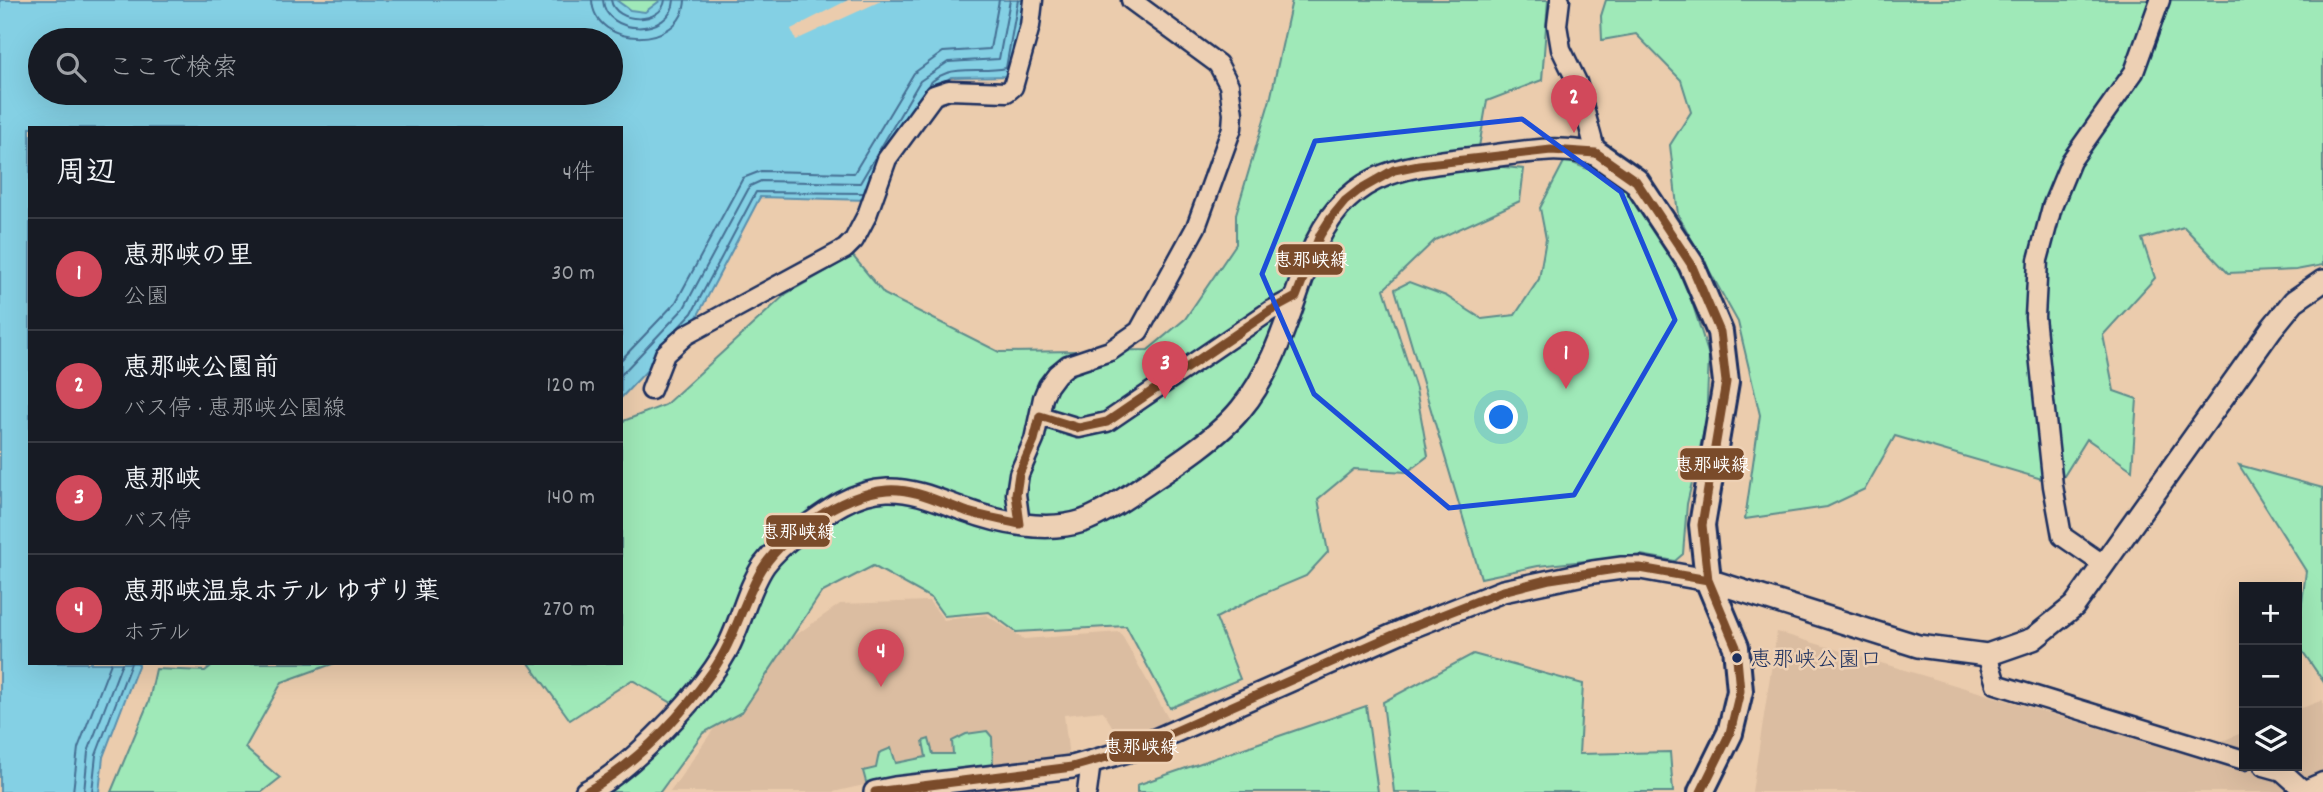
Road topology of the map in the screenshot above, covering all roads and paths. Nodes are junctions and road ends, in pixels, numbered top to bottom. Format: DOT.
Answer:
graph roads {
  1 [pos="1033,0"];
  2 [pos="1131,0"];
  3 [pos="1560,0"];
  4 [pos="2160,0"];
  5 [pos="1596,153"];
  6 [pos="2323,281"];
  7 [pos="1296,297"];
  8 [pos="651,390"];
  9 [pos="1040,416"];
  10 [pos="1020,524"];
  11 [pos="2104,565"];
  12 [pos="1708,580"];
  13 [pos="1987,655"];
  14 [pos="2239,758"];
  15 [pos="1091,762"];
  16 [pos="2282,771"];
  17 [pos="2323,782"];
  18 [pos="2301,791"];
  19 [pos="586,792"];
  20 [pos="875,792"];
  21 [pos="1087,792"];
  22 [pos="1701,792"];
  1 -- 8 [label="street"];
  2 -- 9 [label="street"];
  3 -- 5 [label="street"];
  4 -- 11 [label="street"];
  5 -- 7 [label="street"];
  5 -- 12 [label="main road"];
  6 -- 11 [label="street"];
  7 -- 9 [label="street"];
  7 -- 10 [label="street"];
  9 -- 10 [label="street"];
  10 -- 19 [label="street"];
  11 -- 13 [label="street"];
  12 -- 13 [label="street"];
  12 -- 15 [label="street"];
  12 -- 22 [label="main road"];
  13 -- 14 [label="street"];
  15 -- 20 [label="street"];
  15 -- 21 [label="street"];
  16 -- 18 [label="street"];
  17 -- 18 [label="street"];
}
